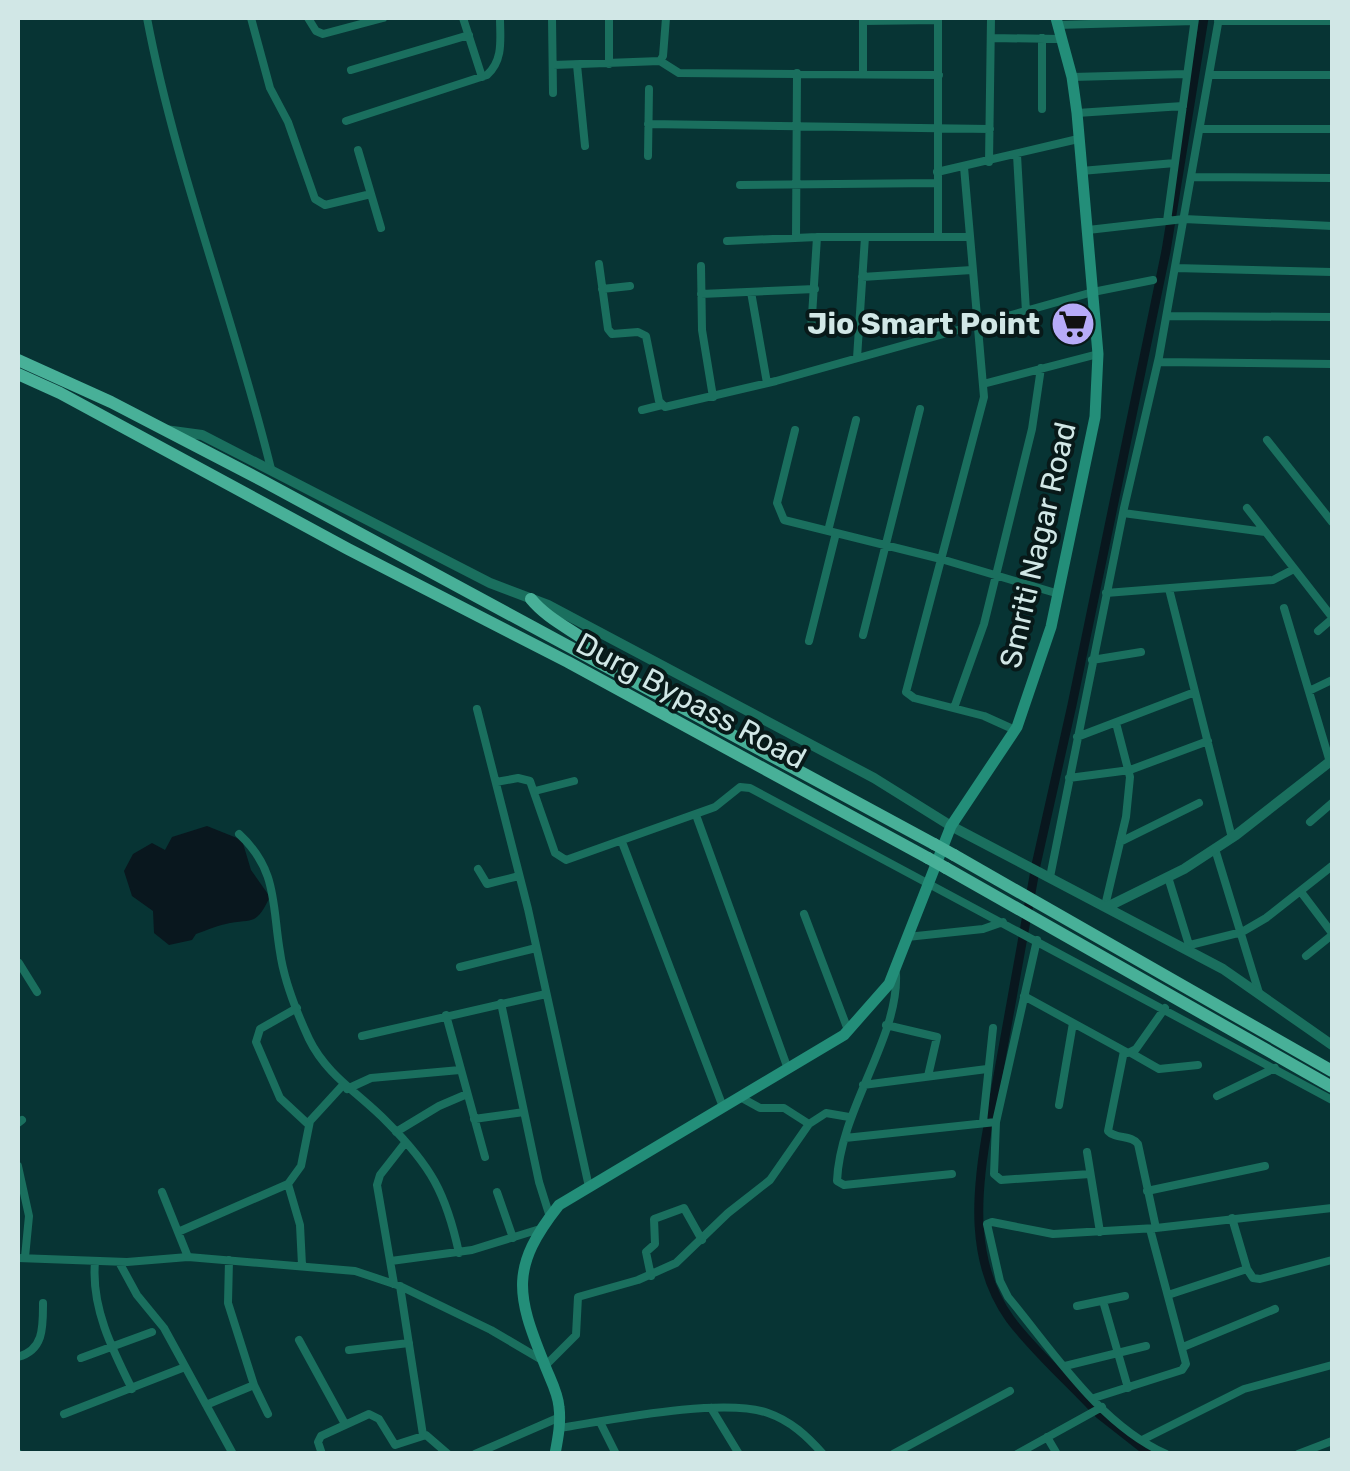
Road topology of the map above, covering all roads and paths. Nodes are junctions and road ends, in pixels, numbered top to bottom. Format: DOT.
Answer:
graph roads {
  1 [pos="147,18"];
  2 [pos="252,18"];
  3 [pos="308,18"];
  4 [pos="383,18"];
  5 [pos="463,18"];
  6 [pos="500,18"];
  7 [pos="552,18"];
  8 [pos="609,18"];
  9 [pos="666,18"];
  10 [pos="991,18"];
  11 [pos="862,19"];
  12 [pos="938,19"];
  13 [pos="1195,19"];
  14 [pos="1218,20"];
  15 [pos="1056,21"];
  16 [pos="1332,21"];
  17 [pos="469,36"];
  18 [pos="991,38"];
  19 [pos="1042,38"];
  20 [pos="1061,39"];
  21 [pos="660,61"];
  22 [pos="608,64"];
  23 [pos="553,66"];
  24 [pos="577,66"];
  25 [pos="351,70"];
  26 [pos="797,74"];
  27 [pos="862,74"];
  28 [pos="1187,74"];
  29 [pos="939,75"];
  30 [pos="1209,75"];
  31 [pos="1332,75"];
  32 [pos="482,77"];
  33 [pos="1072,77"];
  34 [pos="649,89"];
  35 [pos="554,93"];
  36 [pos="1183,106"];
  37 [pos="1042,109"];
  38 [pos="1077,112"];
  39 [pos="346,121"];
  40 [pos="648,124"];
  41 [pos="797,126"];
  42 [pos="938,128"];
  43 [pos="990,128"];
  44 [pos="1332,128"];
  45 [pos="1200,129"];
  46 [pos="1078,139"];
  47 [pos="585,146"];
  48 [pos="358,150"];
  49 [pos="1017,155"];
  50 [pos="648,156"];
  51 [pos="990,162"];
  52 [pos="1175,163"];
  53 [pos="964,167"];
  54 [pos="1081,171"];
  55 [pos="937,172"];
  56 [pos="1192,178"];
  57 [pos="1332,178"];
  58 [pos="937,183"];
  59 [pos="796,184"];
  60 [pos="740,185"];
  61 [pos="371,194"];
  62 [pos="1184,219"];
  63 [pos="1167,221"];
  64 [pos="1332,226"];
  65 [pos="381,228"];
  66 [pos="1088,230"];
  67 [pos="817,237"];
  68 [pos="865,237"];
  69 [pos="938,237"];
  70 [pos="796,238"];
  71 [pos="970,238"];
  72 [pos="727,241"];
  73 [pos="599,264"];
  74 [pos="701,266"];
  75 [pos="1175,268"];
  76 [pos="972,270"];
  77 [pos="1332,272"];
  78 [pos="862,277"];
  79 [pos="1153,280"];
  80 [pos="630,286"];
  81 [pos="815,288"];
  82 [pos="602,289"];
  83 [pos="751,292"];
  84 [pos="1093,292"];
  85 [pos="701,294"];
  86 [pos="1026,312"];
  87 [pos="1167,316"];
  88 [pos="1332,317"];
  89 [pos="976,325"];
  90 [pos="811,332"];
  91 [pos="1098,354"];
  92 [pos="857,358"];
  93 [pos="18,360"];
  94 [pos="1158,362"];
  95 [pos="1332,364"];
  96 [pos="1041,368"];
  97 [pos="18,374"];
  98 [pos="767,383"];
  99 [pos="983,384"];
  100 [pos="712,397"];
  101 [pos="662,405"];
  102 [pos="920,409"];
  103 [pos="642,410"];
  104 [pos="856,420"];
  105 [pos="160,430"];
  106 [pos="794,430"];
  107 [pos="1267,440"];
  108 [pos="271,468"];
  109 [pos="1247,508"];
  110 [pos="1123,513"];
  111 [pos="1332,522"];
  112 [pos="832,532"];
  113 [pos="1265,532"];
  114 [pos="885,545"];
  115 [pos="941,559"];
  116 [pos="1294,569"];
  117 [pos="996,574"];
  118 [pos="1168,589"];
  119 [pos="1106,593"];
  120 [pos="1059,594"];
  121 [pos="531,599"];
  122 [pos="1284,608"];
  123 [pos="1332,618"];
  124 [pos="1318,631"];
  125 [pos="863,635"];
  126 [pos="809,641"];
  127 [pos="1141,652"];
  128 [pos="1092,660"];
  129 [pos="616,672"];
  130 [pos="1332,680"];
  131 [pos="1309,691"];
  132 [pos="1195,692"];
  133 [pos="954,708"];
  134 [pos="477,709"];
  135 [pos="1116,723"];
  136 [pos="1015,730"];
  137 [pos="1076,737"];
  138 [pos="1208,740"];
  139 [pos="1331,761"];
  140 [pos="1130,770"];
  141 [pos="1069,778"];
  142 [pos="574,781"];
  143 [pos="496,782"];
  144 [pos="535,792"];
  145 [pos="1198,803"];
  146 [pos="1332,804"];
  147 [pos="696,815"];
  148 [pos="1310,822"];
  149 [pos="951,826"];
  150 [pos="239,834"];
  151 [pos="1232,838"];
  152 [pos="622,842"];
  153 [pos="1120,842"];
  154 [pos="1215,849"];
  155 [pos="1332,866"];
  156 [pos="478,869"];
  157 [pos="519,876"];
  158 [pos="1050,877"];
  159 [pos="1168,878"];
  160 [pos="930,884"];
  161 [pos="1301,892"];
  162 [pos="1106,906"];
  163 [pos="804,914"];
  164 [pos="1003,922"];
  165 [pos="1242,932"];
  166 [pos="1332,936"];
  167 [pos="907,937"];
  168 [pos="1037,940"];
  169 [pos="1186,946"];
  170 [pos="536,948"];
  171 [pos="1306,956"];
  172 [pos="18,962"];
  173 [pos="460,968"];
  174 [pos="896,970"];
  175 [pos="38,992"];
  176 [pos="1258,993"];
  177 [pos="546,994"];
  178 [pos="1024,996"];
  179 [pos="501,1003"];
  180 [pos="297,1008"];
  181 [pos="1165,1008"];
  182 [pos="446,1015"];
  183 [pos="1073,1023"];
  184 [pos="886,1025"];
  185 [pos="993,1028"];
  186 [pos="848,1030"];
  187 [pos="362,1036"];
  188 [pos="1332,1045"];
  189 [pos="1128,1052"];
  190 [pos="1198,1065"];
  191 [pos="1275,1068"];
  192 [pos="788,1069"];
  193 [pos="987,1069"];
  194 [pos="460,1070"];
  195 [pos="1332,1071"];
  196 [pos="928,1076"];
  197 [pos="863,1085"];
  198 [pos="345,1087"];
  199 [pos="1332,1087"];
  200 [pos="467,1094"];
  201 [pos="1217,1096"];
  202 [pos="740,1097"];
  203 [pos="1332,1100"];
  204 [pos="1059,1105"];
  205 [pos="723,1108"];
  206 [pos="524,1112"];
  207 [pos="848,1117"];
  208 [pos="474,1119"];
  209 [pos="982,1122"];
  210 [pos="996,1122"];
  211 [pos="808,1124"];
  212 [pos="309,1125"];
  213 [pos="396,1132"];
  214 [pos="845,1138"];
  215 [pos="405,1142"];
  216 [pos="1087,1152"];
  217 [pos="485,1157"];
  218 [pos="18,1166"];
  219 [pos="1265,1166"];
  220 [pos="952,1174"];
  221 [pos="1090,1174"];
  222 [pos="288,1184"];
  223 [pos="589,1187"];
  224 [pos="1147,1191"];
  225 [pos="162,1192"];
  226 [pos="497,1192"];
  227 [pos="1332,1208"];
  228 [pos="550,1217"];
  229 [pos="1232,1218"];
  230 [pos="540,1229"];
  231 [pos="1153,1229"];
  232 [pos="178,1232"];
  233 [pos="1100,1232"];
  234 [pos="513,1238"];
  235 [pos="702,1240"];
  236 [pos="459,1253"];
  237 [pos="188,1257"];
  238 [pos="21,1258"];
  239 [pos="229,1260"];
  240 [pos="391,1260"];
  241 [pos="1332,1260"];
  242 [pos="94,1262"];
  243 [pos="120,1262"];
  244 [pos="302,1265"];
  245 [pos="1247,1269"];
  246 [pos="651,1276"];
  247 [pos="397,1285"];
  248 [pos="1168,1295"];
  249 [pos="1126,1296"];
  250 [pos="1102,1300"];
  251 [pos="44,1303"];
  252 [pos="1077,1306"];
  253 [pos="1275,1310"];
  254 [pos="152,1332"];
  255 [pos="299,1340"];
  256 [pos="409,1342"];
  257 [pos="1146,1346"];
  258 [pos="111,1347"];
  259 [pos="1183,1347"];
  260 [pos="349,1350"];
  261 [pos="1118,1352"];
  262 [pos="18,1357"];
  263 [pos="80,1358"];
  264 [pos="544,1363"];
  265 [pos="1332,1365"];
  266 [pos="1065,1366"];
  267 [pos="185,1367"];
  268 [pos="254,1385"];
  269 [pos="1128,1388"];
  270 [pos="132,1389"];
  271 [pos="1010,1391"];
  272 [pos="1094,1398"];
  273 [pos="206,1405"];
  274 [pos="1102,1407"];
  275 [pos="712,1408"];
  276 [pos="64,1414"];
  277 [pos="268,1414"];
  278 [pos="560,1422"];
  279 [pos="600,1422"];
  280 [pos="345,1424"];
  281 [pos="423,1435"];
  282 [pos="1047,1438"];
  283 [pos="1142,1440"];
  284 [pos="1332,1441"];
  285 [pos="231,1451"];
  286 [pos="218,1454"];
  287 [pos="322,1454"];
  288 [pos="448,1454"];
  289 [pos="475,1454"];
  290 [pos="556,1454"];
  291 [pos="616,1454"];
  292 [pos="739,1454"];
  293 [pos="824,1454"];
  294 [pos="893,1454"];
  295 [pos="1017,1454"];
  296 [pos="1056,1454"];
  297 [pos="1166,1454"];
  298 [pos="1298,1454"];
  1 -- 108 [label="street"];
  2 -- 61 [label="street"];
  3 -- 4 [label="street"];
  5 -- 17 [label="street"];
  6 -- 32 [label="street"];
  7 -- 23 [label="street"];
  8 -- 22 [label="street"];
  9 -- 21 [label="street"];
  10 -- 18 [label="street"];
  11 -- 12 [label="street"];
  11 -- 27 [label="street"];
  12 -- 29 [label="street"];
  13 -- 15 [label="street"];
  13 -- 28 [label="street"];
  14 -- 16 [label="street"];
  14 -- 30 [label="street"];
  15 -- 20 [label="main road, Smriti Nagar Road"];
  17 -- 25 [label="street"];
  17 -- 32 [label="street"];
  18 -- 19 [label="street"];
  18 -- 43 [label="street"];
  19 -- 20 [label="street"];
  19 -- 37 [label="street"];
  20 -- 33 [label="main road, Smriti Nagar Road"];
  21 -- 22 [label="street"];
  21 -- 26 [label="street"];
  22 -- 24 [label="street"];
  23 -- 24 [label="street"];
  23 -- 35 [label="street"];
  24 -- 47 [label="street"];
  26 -- 27 [label="street"];
  26 -- 41 [label="street"];
  27 -- 29 [label="street"];
  28 -- 33 [label="street"];
  28 -- 36 [label="street"];
  29 -- 42 [label="street"];
  30 -- 31 [label="street"];
  30 -- 45 [label="street"];
  32 -- 39 [label="street"];
  33 -- 38 [label="main road, Smriti Nagar Road"];
  34 -- 40 [label="street"];
  36 -- 38 [label="street"];
  36 -- 52 [label="street"];
  38 -- 46 [label="main road, Smriti Nagar Road"];
  40 -- 41 [label="street"];
  40 -- 50 [label="street"];
  41 -- 42 [label="street"];
  41 -- 59 [label="street"];
  42 -- 43 [label="street"];
  42 -- 55 [label="street"];
  43 -- 51 [label="street"];
  44 -- 45 [label="street"];
  45 -- 56 [label="street"];
  46 -- 49 [label="street"];
  46 -- 54 [label="main road, Smriti Nagar Road"];
  48 -- 61 [label="street"];
  49 -- 51 [label="street"];
  49 -- 86 [label="street"];
  51 -- 53 [label="street"];
  52 -- 54 [label="street"];
  52 -- 63 [label="street"];
  53 -- 55 [label="street"];
  53 -- 71 [label="street"];
  54 -- 66 [label="main road, Smriti Nagar Road"];
  55 -- 58 [label="street"];
  56 -- 57 [label="street"];
  56 -- 62 [label="street"];
  58 -- 59 [label="street"];
  58 -- 69 [label="street"];
  59 -- 60 [label="street"];
  59 -- 70 [label="street"];
  61 -- 65 [label="street"];
  62 -- 63 [label="street"];
  62 -- 64 [label="street"];
  62 -- 75 [label="street"];
  63 -- 66 [label="street"];
  66 -- 84 [label="main road, Smriti Nagar Road"];
  67 -- 68 [label="street"];
  67 -- 70 [label="street"];
  67 -- 81 [label="street"];
  68 -- 69 [label="street"];
  68 -- 78 [label="street"];
  69 -- 71 [label="street"];
  70 -- 72 [label="street"];
  71 -- 76 [label="street"];
  73 -- 82 [label="street"];
  74 -- 85 [label="street"];
  75 -- 77 [label="street"];
  75 -- 87 [label="street"];
  76 -- 78 [label="street"];
  76 -- 89 [label="street"];
  78 -- 92 [label="street"];
  79 -- 84 [label="street"];
  80 -- 82 [label="street"];
  81 -- 83 [label="street"];
  81 -- 90 [label="street"];
  82 -- 101 [label="street"];
  83 -- 85 [label="street"];
  83 -- 98 [label="street"];
  84 -- 86 [label="street"];
  84 -- 91 [label="main road, Smriti Nagar Road"];
  85 -- 100 [label="street"];
  86 -- 89 [label="street"];
  87 -- 88 [label="street"];
  87 -- 94 [label="street"];
  89 -- 92 [label="street"];
  89 -- 99 [label="street"];
  91 -- 96 [label="street"];
  91 -- 120 [label="main road, Smriti Nagar Road"];
  92 -- 98 [label="street"];
  93 -- 105 [label="highway, Durg Bypass Road"];
  94 -- 95 [label="street"];
  94 -- 110 [label="street"];
  96 -- 99 [label="street"];
  96 -- 117 [label="street"];
  97 -- 199 [label="highway, Durg Bypass Road, bridge"];
  98 -- 100 [label="street"];
  99 -- 115 [label="street"];
  100 -- 101 [label="street"];
  101 -- 103 [label="street"];
  102 -- 114 [label="street"];
  104 -- 112 [label="street"];
  105 -- 108 [label="street"];
  105 -- 129 [label="highway, Durg Bypass Road"];
  106 -- 112 [label="street"];
  107 -- 111 [label="street"];
  108 -- 121 [label="street"];
  109 -- 113 [label="street"];
  110 -- 113 [label="street"];
  110 -- 119 [label="street"];
  112 -- 114 [label="street"];
  112 -- 126 [label="street"];
  113 -- 116 [label="street"];
  114 -- 115 [label="street"];
  114 -- 125 [label="street"];
  115 -- 117 [label="street"];
  115 -- 133 [label="street"];
  116 -- 118 [label="street"];
  116 -- 123 [label="street"];
  117 -- 120 [label="street"];
  117 -- 133 [label="street"];
  118 -- 119 [label="street"];
  118 -- 132 [label="street"];
  119 -- 128 [label="street"];
  120 -- 136 [label="main road, Smriti Nagar Road"];
  121 -- 129 [label="highway"];
  121 -- 149 [label="street"];
  122 -- 131 [label="street"];
  123 -- 124 [label="street"];
  127 -- 128 [label="street"];
  128 -- 137 [label="street"];
  129 -- 195 [label="highway, Durg Bypass Road, bridge"];
  130 -- 131 [label="street"];
  131 -- 139 [label="street"];
  132 -- 135 [label="street"];
  132 -- 138 [label="street"];
  133 -- 136 [label="street"];
  134 -- 143 [label="street"];
  135 -- 137 [label="street"];
  135 -- 140 [label="street"];
  136 -- 149 [label="main road, Smriti Nagar Road"];
  137 -- 141 [label="street"];
  138 -- 140 [label="street"];
  138 -- 151 [label="street"];
  139 -- 151 [label="street"];
  140 -- 141 [label="street"];
  140 -- 153 [label="street"];
  141 -- 158 [label="street"];
  142 -- 144 [label="street"];
  143 -- 144 [label="street"];
  143 -- 157 [label="street"];
  144 -- 152 [label="street"];
  145 -- 153 [label="street"];
  146 -- 148 [label="street"];
  147 -- 152 [label="street"];
  147 -- 160 [label="street"];
  147 -- 192 [label="street"];
  149 -- 158 [label="street"];
  149 -- 160 [label="main road, Smriti Nagar Road"];
  150 -- 180 [label="street"];
  151 -- 154 [label="street"];
  152 -- 205 [label="street"];
  153 -- 162 [label="street"];
  154 -- 159 [label="street"];
  154 -- 165 [label="street"];
  155 -- 161 [label="street"];
  156 -- 157 [label="street"];
  157 -- 170 [label="street"];
  158 -- 162 [label="street"];
  159 -- 162 [label="street"];
  159 -- 169 [label="street"];
  160 -- 164 [label="street"];
  160 -- 167 [label="main road, Smriti Nagar Road"];
  161 -- 165 [label="street"];
  161 -- 166 [label="street"];
  162 -- 169 [label="street"];
  163 -- 186 [label="street"];
  164 -- 167 [label="street"];
  164 -- 168 [label="street"];
  165 -- 169 [label="street"];
  165 -- 176 [label="street"];
  166 -- 171 [label="street"];
  167 -- 174 [label="main road, Smriti Nagar Road"];
  168 -- 178 [label="street"];
  168 -- 181 [label="street"];
  169 -- 176 [label="street"];
  170 -- 173 [label="street"];
  170 -- 177 [label="street"];
  172 -- 175 [label="street"];
  174 -- 184 [label="street"];
  174 -- 186 [label="main road, Smriti Nagar Road"];
  176 -- 188 [label="street"];
  177 -- 179 [label="street"];
  177 -- 223 [label="street"];
  178 -- 183 [label="street"];
  178 -- 210 [label="street"];
  179 -- 182 [label="street"];
  179 -- 206 [label="street"];
  180 -- 198 [label="street"];
  180 -- 212 [label="street"];
  181 -- 189 [label="street"];
  181 -- 191 [label="street"];
  182 -- 187 [label="street"];
  182 -- 194 [label="street"];
  183 -- 189 [label="street"];
  183 -- 204 [label="street"];
  184 -- 196 [label="street"];
  184 -- 197 [label="street"];
  185 -- 193 [label="street"];
  186 -- 192 [label="main road, Smriti Nagar Road"];
  189 -- 190 [label="street"];
  189 -- 224 [label="street"];
  191 -- 201 [label="street"];
  191 -- 203 [label="street"];
  192 -- 202 [label="main road, Smriti Nagar Road"];
  193 -- 196 [label="street"];
  193 -- 209 [label="street"];
  194 -- 198 [label="street"];
  194 -- 200 [label="street"];
  196 -- 197 [label="street"];
  197 -- 207 [label="street"];
  198 -- 212 [label="street"];
  198 -- 213 [label="street"];
  200 -- 208 [label="street"];
  200 -- 213 [label="street"];
  202 -- 205 [label="main road, Smriti Nagar Road"];
  202 -- 211 [label="street"];
  205 -- 223 [label="main road, Smriti Nagar Road"];
  206 -- 208 [label="street"];
  206 -- 228 [label="street"];
  207 -- 211 [label="street"];
  207 -- 214 [label="street"];
  208 -- 217 [label="street"];
  209 -- 210 [label="street"];
  209 -- 214 [label="street"];
  210 -- 221 [label="street"];
  211 -- 235 [label="street"];
  212 -- 222 [label="street"];
  213 -- 215 [label="street"];
  214 -- 220 [label="street"];
  215 -- 236 [label="street"];
  215 -- 240 [label="street"];
  216 -- 221 [label="street"];
  218 -- 238 [label="street"];
  219 -- 224 [label="street"];
  221 -- 233 [label="street"];
  222 -- 232 [label="street"];
  222 -- 244 [label="street"];
  223 -- 228 [label="main road, Smriti Nagar Road"];
  224 -- 231 [label="street"];
  225 -- 232 [label="street"];
  226 -- 234 [label="street"];
  227 -- 229 [label="street"];
  228 -- 230 [label="main road, Smriti Nagar Road"];
  229 -- 231 [label="street"];
  229 -- 245 [label="street"];
  230 -- 234 [label="street"];
  230 -- 264 [label="main road"];
  231 -- 233 [label="street"];
  231 -- 248 [label="street"];
  232 -- 237 [label="street"];
  233 -- 266 [label="street"];
  234 -- 236 [label="street"];
  235 -- 246 [label="street"];
  235 -- 246 [label="street"];
  236 -- 240 [label="street"];
  237 -- 239 [label="street"];
  237 -- 243 [label="street"];
  238 -- 242 [label="street"];
  239 -- 244 [label="street"];
  239 -- 268 [label="street"];
  240 -- 247 [label="street"];
  241 -- 245 [label="street"];
  242 -- 243 [label="street"];
  242 -- 258 [label="street"];
  243 -- 267 [label="street"];
  244 -- 247 [label="street"];
  245 -- 248 [label="street"];
  246 -- 264 [label="street"];
  247 -- 256 [label="street"];
  247 -- 264 [label="street"];
  248 -- 259 [label="street"];
  249 -- 250 [label="street"];
  250 -- 252 [label="street"];
  250 -- 261 [label="street"];
  251 -- 262 [label="street"];
  253 -- 259 [label="street"];
  254 -- 258 [label="street"];
  255 -- 280 [label="street"];
  256 -- 260 [label="street"];
  256 -- 281 [label="street"];
  257 -- 261 [label="street"];
  258 -- 263 [label="street"];
  258 -- 270 [label="street"];
  259 -- 269 [label="street"];
  261 -- 266 [label="street"];
  261 -- 269 [label="street"];
  264 -- 278 [label="main road"];
  265 -- 283 [label="street"];
  266 -- 272 [label="street"];
  267 -- 270 [label="street"];
  267 -- 273 [label="street"];
  268 -- 273 [label="street"];
  268 -- 277 [label="street"];
  269 -- 272 [label="street"];
  270 -- 276 [label="street"];
  271 -- 294 [label="street"];
  272 -- 274 [label="street"];
  273 -- 285 [label="street"];
  274 -- 282 [label="street"];
  274 -- 283 [label="street"];
  275 -- 279 [label="street"];
  275 -- 292 [label="street"];
  275 -- 293 [label="street"];
  278 -- 279 [label="street"];
  278 -- 289 [label="street"];
  278 -- 290 [label="main road"];
  279 -- 291 [label="street"];
  280 -- 281 [label="street"];
  280 -- 287 [label="street"];
  281 -- 288 [label="street"];
  282 -- 295 [label="street"];
  282 -- 296 [label="street"];
  283 -- 297 [label="street"];
  284 -- 298 [label="street"];
  285 -- 286 [label="street"];
}
